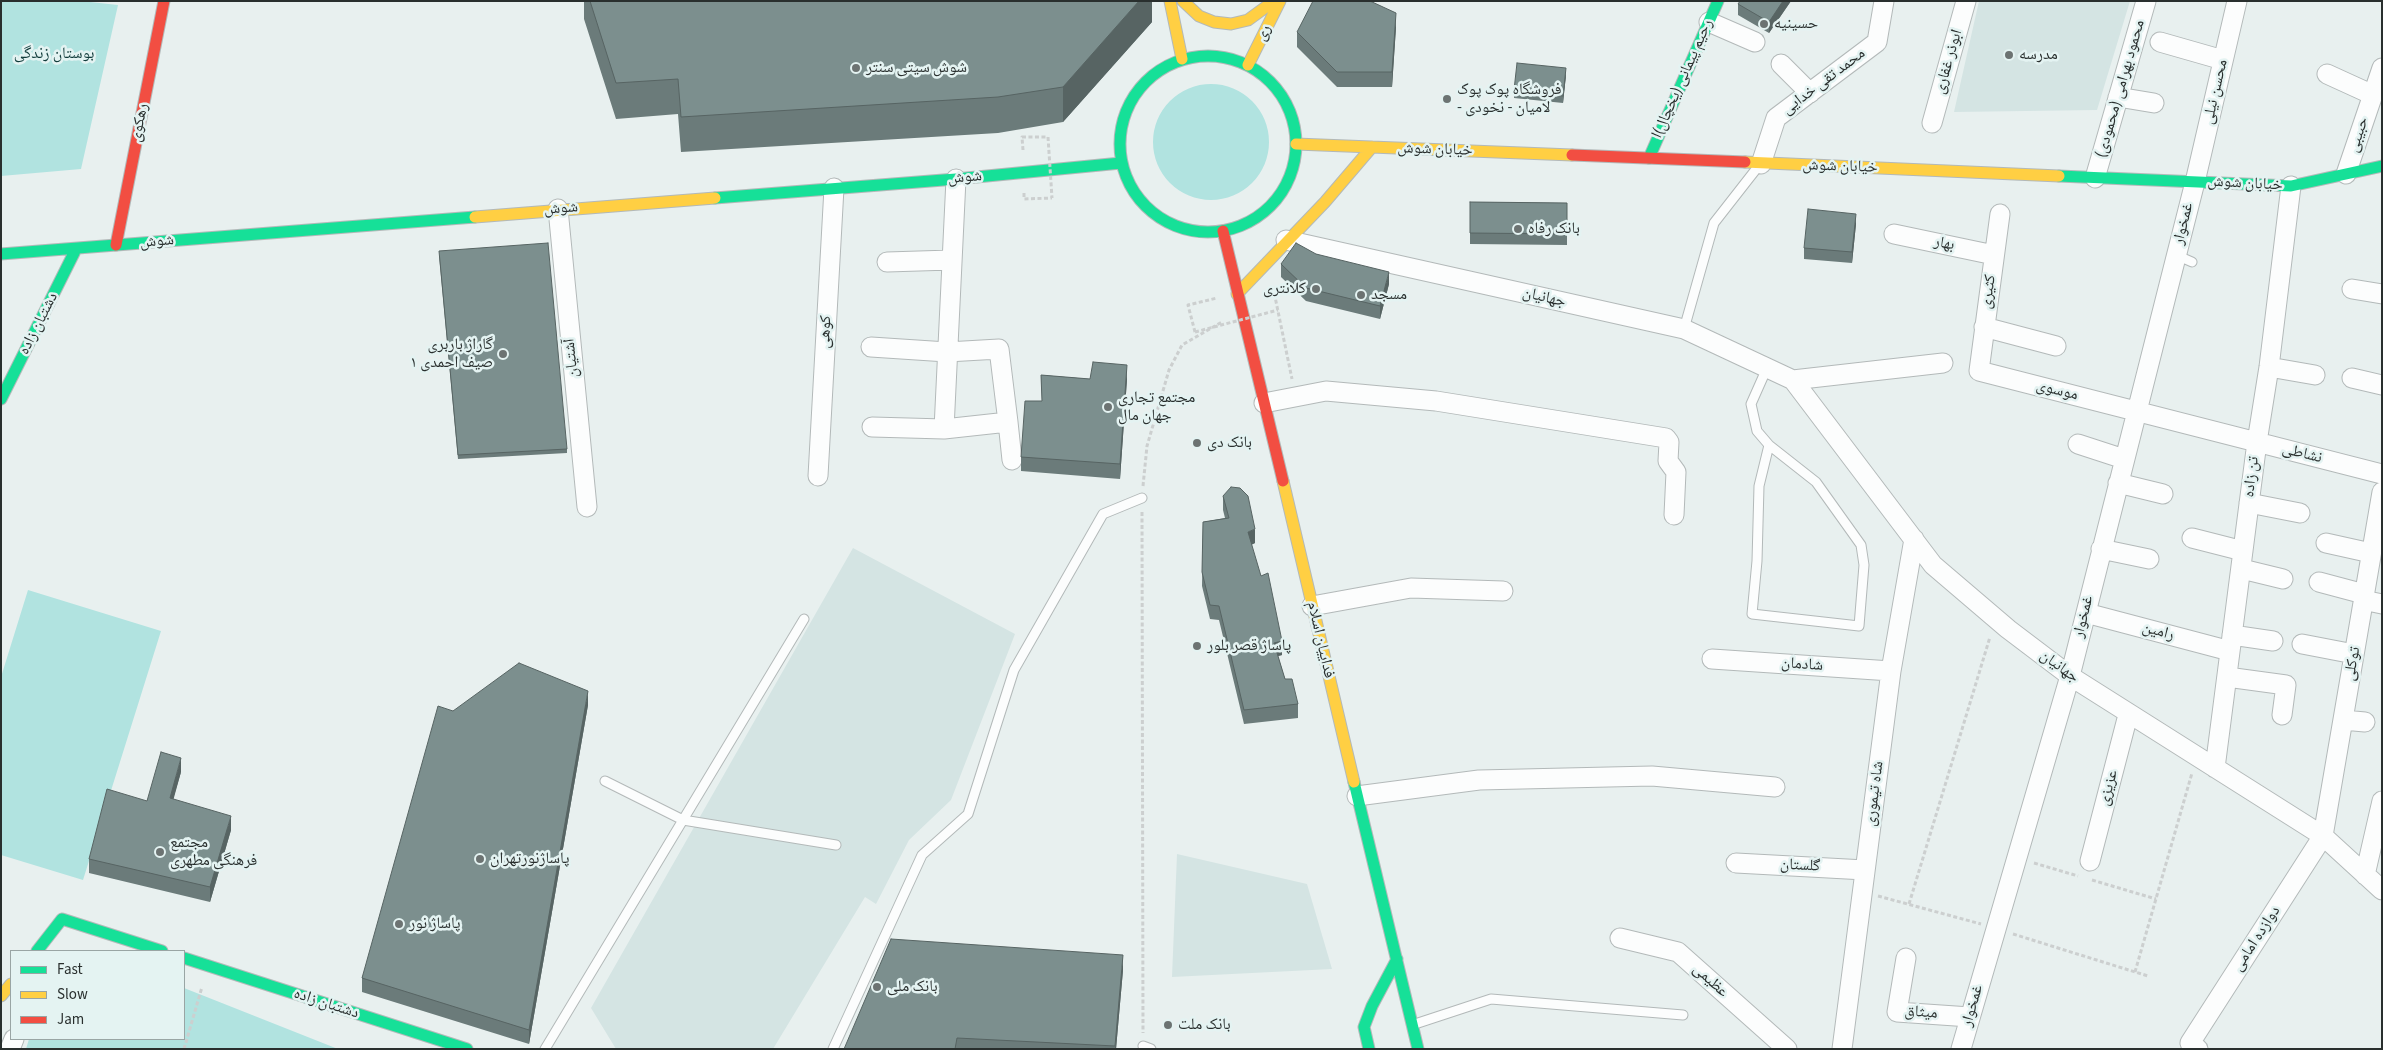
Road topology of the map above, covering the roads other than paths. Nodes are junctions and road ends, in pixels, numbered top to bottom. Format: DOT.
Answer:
graph roads {
  1 [pos="164,1"];
  2 [pos="1170,1"];
  3 [pos="1183,1"];
  4 [pos="1274,1"];
  5 [pos="1280,1"];
  6 [pos="1718,1"];
  7 [pos="1884,1"];
  8 [pos="1966,1"];
  9 [pos="2146,1"];
  10 [pos="2237,1"];
  11 [pos="1709,22"];
  12 [pos="1755,42"];
  13 [pos="2160,42"];
  14 [pos="1182,59"];
  15 [pos="2223,60"];
  16 [pos="1782,64"];
  17 [pos="1248,65"];
  18 [pos="2382,68"];
  19 [pos="2328,74"];
  20 [pos="1810,93"];
  21 [pos="2118,97"];
  22 [pos="2154,103"];
  23 [pos="2374,104"];
  24 [pos="1932,122"];
  25 [pos="1296,144"];
  26 [pos="1372,147"];
  27 [pos="1649,158"];
  28 [pos="1120,163"];
  29 [pos="1761,164"];
  30 [pos="2382,166"];
  31 [pos="2346,174"];
  32 [pos="2095,178"];
  33 [pos="956,179"];
  34 [pos="2195,182"];
  35 [pos="2291,186"];
  36 [pos="834,188"];
  37 [pos="558,209"];
  38 [pos="2000,214"];
  39 [pos="1223,232"];
  40 [pos="1894,234"];
  41 [pos="1286,240"];
  42 [pos="116,245"];
  43 [pos="76,249"];
  44 [pos="1,254"];
  45 [pos="1994,255"];
  46 [pos="951,260"];
  47 [pos="887,262"];
  48 [pos="2352,289"];
  49 [pos="1238,294"];
  50 [pos="2382,294"];
  51 [pos="1984,327"];
  52 [pos="1684,329"];
  53 [pos="2056,346"];
  54 [pos="871,347"];
  55 [pos="947,352"];
  56 [pos="1943,363"];
  57 [pos="2269,367"];
  58 [pos="1767,368"];
  59 [pos="1979,371"];
  60 [pos="2314,375"];
  61 [pos="2352,378"];
  62 [pos="1793,380"];
  63 [pos="2382,385"];
  64 [pos="1,399"];
  65 [pos="1264,403"];
  66 [pos="2136,411"];
  67 [pos="1008,422"];
  68 [pos="872,427"];
  69 [pos="944,429"];
  70 [pos="2257,442"];
  71 [pos="2078,444"];
  72 [pos="1769,445"];
  73 [pos="2124,459"];
  74 [pos="1012,460"];
  75 [pos="2382,474"];
  76 [pos="818,476"];
  77 [pos="2118,483"];
  78 [pos="2382,492"];
  79 [pos="2163,494"];
  80 [pos="1142,498"];
  81 [pos="2249,502"];
  82 [pos="587,507"];
  83 [pos="2300,513"];
  84 [pos="1674,515"];
  85 [pos="2192,538"];
  86 [pos="1914,539"];
  87 [pos="2326,543"];
  88 [pos="2101,549"];
  89 [pos="2243,551"];
  90 [pos="2371,553"];
  91 [pos="2149,559"];
  92 [pos="2242,570"];
  93 [pos="2282,579"];
  94 [pos="2319,582"];
  95 [pos="1503,591"];
  96 [pos="2364,597"];
  97 [pos="2382,604"];
  98 [pos="1312,606"];
  99 [pos="2086,613"];
  100 [pos="804,619"];
  101 [pos="2273,641"];
  102 [pos="2231,643"];
  103 [pos="2302,644"];
  104 [pos="2354,654"];
  105 [pos="1712,659"];
  106 [pos="1891,671"];
  107 [pos="2070,676"];
  108 [pos="2227,677"];
  109 [pos="2128,715"];
  110 [pos="2282,715"];
  111 [pos="2343,720"];
  112 [pos="2365,722"];
  113 [pos="2215,768"];
  114 [pos="605,781"];
  115 [pos="1775,787"];
  116 [pos="1357,796"];
  117 [pos="2382,801"];
  118 [pos="683,820"];
  119 [pos="2323,836"];
  120 [pos="836,845"];
  121 [pos="2090,861"];
  122 [pos="1736,863"];
  123 [pos="1865,870"];
  124 [pos="2365,875"];
  125 [pos="2382,890"];
  126 [pos="62,919"];
  127 [pos="1620,938"];
  128 [pos="38,950"];
  129 [pos="49,950"];
  130 [pos="159,950"];
  131 [pos="185,958"];
  132 [pos="1906,958"];
  133 [pos="1397,960"];
  134 [pos="10,985"];
  135 [pos="1,996"];
  136 [pos="1683,1015"];
  137 [pos="1970,1017"];
  138 [pos="1412,1025"];
  139 [pos="2194,1046"];
  140 [pos="467,1049"];
  141 [pos="545,1049"];
  142 [pos="833,1049"];
  143 [pos="1369,1049"];
  144 [pos="1418,1049"];
  145 [pos="1787,1049"];
  146 [pos="1842,1049"];
  147 [pos="1961,1049"];
  1 -- 42 [label="main road, رهکوی"];
  2 -- 14 [label="main road"];
  3 -- 4 [label="main road"];
  5 -- 17 [label="main road, ری"];
  6 -- 11 [label="main road, رحیم پیمانی (یخچال)ا"];
  7 -- 20 [label="street, محمد تقی خدایی"];
  8 -- 24 [label="street, ابوذر غفاری"];
  9 -- 21 [label="street, محمود بهرامی (محمودی)"];
  10 -- 15 [label="street, محسن نیلی"];
  11 -- 12 [label="street"];
  11 -- 27 [label="main road, رحیم پیمانی (یخچال)ا"];
  13 -- 15 [label="street"];
  14 -- 17 [label="main road"];
  14 -- 28 [label="main road"];
  15 -- 34 [label="street, محسن نیلی"];
  16 -- 20 [label="street"];
  17 -- 25 [label="main road"];
  18 -- 23 [label="street, حبیبی"];
  19 -- 23 [label="street"];
  20 -- 29 [label="street, محمد تقی خدایی"];
  21 -- 22 [label="street"];
  21 -- 32 [label="street, محمود بهرامی (محمودی)"];
  23 -- 31 [label="street, حبیبی"];
  25 -- 26 [label="main road, خیابان شوش"];
  25 -- 39 [label="main road"];
  26 -- 27 [label="main road, خیابان شوش"];
  26 -- 41 [label="main road"];
  27 -- 29 [label="main road, خیابان شوش"];
  28 -- 33 [label="main road, شوش"];
  28 -- 39 [label="main road"];
  29 -- 32 [label="main road, خیابان شوش"];
  29 -- 52 [label="lane"];
  30 -- 31 [label="main road, خیابان شوش"];
  31 -- 35 [label="main road, خیابان شوش"];
  32 -- 34 [label="main road, خیابان شوش"];
  33 -- 36 [label="main road, شوش"];
  33 -- 46 [label="street"];
  34 -- 35 [label="main road, خیابان شوش"];
  34 -- 66 [label="street, غمخوار"];
  35 -- 57 [label="street, تن زاده"];
  36 -- 37 [label="main road, شوش"];
  36 -- 76 [label="street, کوهی"];
  37 -- 42 [label="main road, شوش"];
  37 -- 82 [label="street, آشتیان"];
  38 -- 45 [label="street, کثیری"];
  39 -- 49 [label="main road, فداییان اسلام"];
  40 -- 45 [label="street, بهار"];
  41 -- 49 [label="main road"];
  41 -- 52 [label="street, جهانیان"];
  42 -- 43 [label="main road, شوش"];
  43 -- 44 [label="main road, شوش"];
  43 -- 64 [label="main road, دشتبان زاده"];
  45 -- 51 [label="street, کثیری"];
  46 -- 47 [label="street"];
  46 -- 55 [label="street"];
  48 -- 50 [label="street"];
  49 -- 65 [label="main road, فداییان اسلام"];
  51 -- 53 [label="street"];
  51 -- 59 [label="street, کثیری"];
  52 -- 58 [label="street, جهانیان"];
  54 -- 55 [label="street"];
  55 -- 67 [label="street"];
  55 -- 69 [label="street"];
  56 -- 62 [label="street"];
  57 -- 60 [label="street"];
  57 -- 70 [label="street, تن زاده"];
  58 -- 62 [label="street, جهانیان"];
  58 -- 72 [label="lane"];
  59 -- 66 [label="street, موسوی"];
  61 -- 63 [label="street"];
  62 -- 86 [label="street, جهانیان"];
  65 -- 84 [label="street"];
  65 -- 98 [label="main road, فداییان اسلام"];
  66 -- 70 [label="street, نشاطی"];
  66 -- 73 [label="street, غمخوار"];
  67 -- 69 [label="street"];
  67 -- 74 [label="street"];
  68 -- 69 [label="street"];
  70 -- 75 [label="street, نشاطی"];
  70 -- 81 [label="street, تن زاده"];
  71 -- 73 [label="street"];
  72 -- 72 [label="lane"];
  73 -- 77 [label="street, غمخوار"];
  77 -- 79 [label="street"];
  77 -- 88 [label="street, غمخوار"];
  78 -- 90 [label="street, توکلی"];
  80 -- 142 [label="lane"];
  81 -- 83 [label="street"];
  81 -- 89 [label="street, تن زاده"];
  85 -- 89 [label="street"];
  86 -- 106 [label="street, شاه تیموری"];
  86 -- 107 [label="street, جهانیان"];
  87 -- 90 [label="street"];
  88 -- 91 [label="street"];
  88 -- 99 [label="street, غمخوار"];
  89 -- 92 [label="street, تن زاده"];
  90 -- 96 [label="street, توکلی"];
  92 -- 93 [label="street"];
  92 -- 102 [label="street, تن زاده"];
  94 -- 96 [label="street"];
  95 -- 98 [label="street"];
  96 -- 97 [label="street"];
  96 -- 104 [label="street, توکلی"];
  98 -- 116 [label="main road, فداییان اسلام"];
  99 -- 102 [label="street, رامین"];
  99 -- 107 [label="street, غمخوار"];
  100 -- 118 [label="lane"];
  101 -- 102 [label="street, رامین"];
  102 -- 108 [label="street, تن زاده"];
  103 -- 104 [label="street"];
  104 -- 111 [label="street, توکلی"];
  105 -- 106 [label="street, شادمان"];
  106 -- 123 [label="street, شاه تیموری"];
  107 -- 109 [label="street, جهانیان"];
  107 -- 137 [label="street, غمخوار"];
  108 -- 110 [label="street"];
  108 -- 113 [label="street, تن زاده"];
  109 -- 113 [label="street, جهانیان"];
  109 -- 121 [label="street, عزیزی"];
  111 -- 112 [label="street"];
  111 -- 119 [label="street, توکلی"];
  113 -- 119 [label="street, جهانیان"];
  114 -- 118 [label="lane"];
  115 -- 116 [label="street"];
  116 -- 133 [label="main road, فداییان اسلام"];
  117 -- 124 [label="street"];
  118 -- 120 [label="lane"];
  118 -- 141 [label="lane"];
  119 -- 124 [label="street, جهانیان"];
  119 -- 139 [label="street, دوازده امامی"];
  122 -- 123 [label="street, گلستان"];
  123 -- 146 [label="street, شاه تیموری"];
  124 -- 125 [label="street, جهانیان"];
  126 -- 128 [label="main road"];
  126 -- 129 [label="street"];
  126 -- 130 [label="main road"];
  127 -- 145 [label="street, عظیمی"];
  131 -- 140 [label="main road, دشتبان زاده"];
  132 -- 137 [label="street, میثاق"];
  133 -- 138 [label="main road, فداییان اسلام"];
  133 -- 143 [label="main road"];
  134 -- 135 [label="main road"];
  136 -- 138 [label="lane"];
  137 -- 147 [label="street, غمخوار"];
  138 -- 144 [label="main road, فداییان اسلام"];
}
